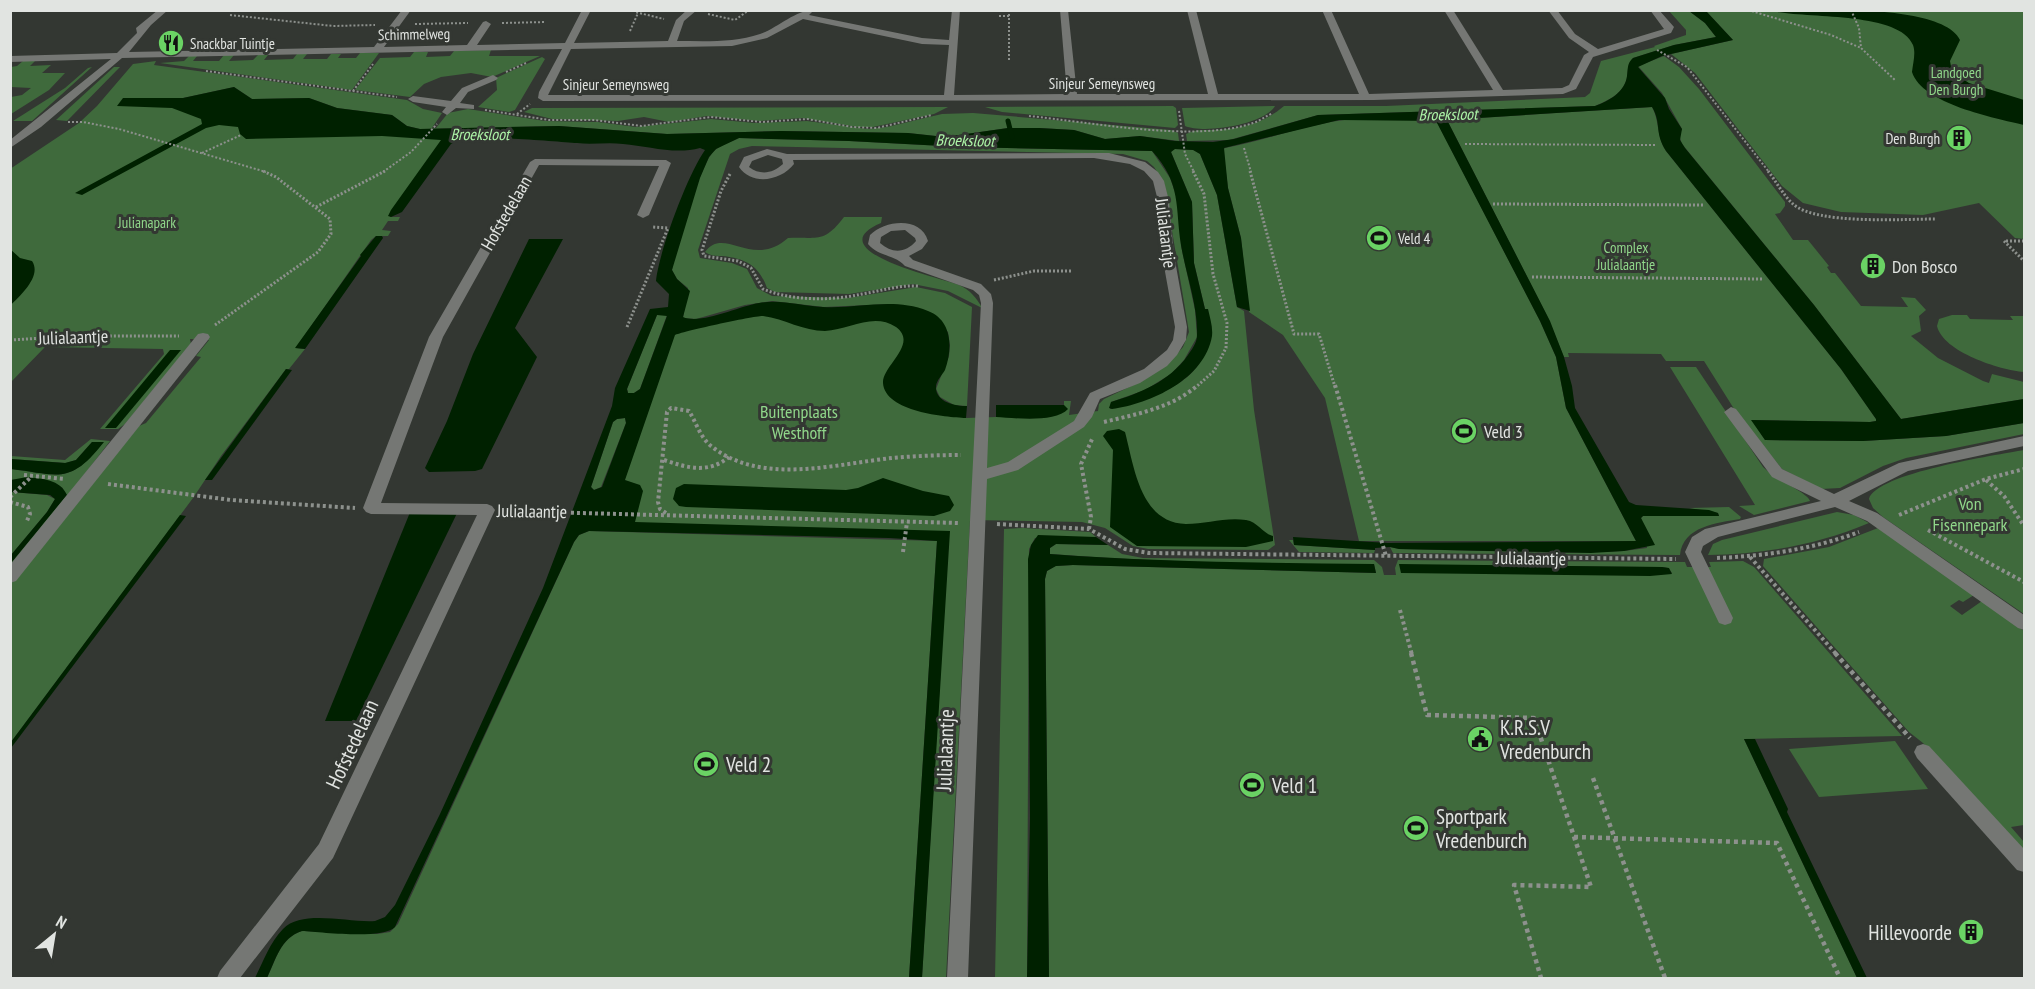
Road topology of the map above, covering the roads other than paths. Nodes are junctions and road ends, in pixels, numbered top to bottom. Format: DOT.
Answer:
graph roads {
  1 [pos="164,10"];
  2 [pos="395,10"];
  3 [pos="587,10"];
  4 [pos="956,10"];
  5 [pos="1064,10"];
  6 [pos="1191,10"];
  7 [pos="1326,10"];
  8 [pos="1448,10"];
  9 [pos="1552,10"];
  10 [pos="1654,10"];
  11 [pos="406,12"];
  12 [pos="698,12"];
  13 [pos="806,13"];
  14 [pos="486,24"];
  15 [pos="147,25"];
  16 [pos="954,43"];
  17 [pos="671,45"];
  18 [pos="569,46"];
  19 [pos="470,48"];
  20 [pos="381,50"];
  21 [pos="1596,52"];
  22 [pos="122,55"];
  23 [pos="109,56"];
  24 [pos="10,59"];
  25 [pos="493,78"];
  26 [pos="80,89"];
  27 [pos="1500,93"];
  28 [pos="1365,97"];
  29 [pos="949,98"];
  30 [pos="1072,98"];
  31 [pos="1214,98"];
  32 [pos="413,99"];
  33 [pos="470,107"];
  34 [pos="449,108"];
  35 [pos="10,145"];
  36 [pos="787,157"];
  37 [pos="643,215"];
  38 [pos="900,254"];
  39 [pos="203,337"];
  40 [pos="1731,412"];
  41 [pos="2025,441"];
  42 [pos="979,476"];
  43 [pos="1835,501"];
  44 [pos="371,508"];
  45 [pos="488,510"];
  46 [pos="10,577"];
  47 [pos="1725,618"];
  48 [pos="2025,623"];
  49 [pos="1923,752"];
  50 [pos="2025,863"];
  51 [pos="227,978"];
  52 [pos="958,978"];
  1 -- 15 [label="street"];
  2 -- 11 [label="street"];
  3 -- 18 [label="street"];
  4 -- 16 [label="street"];
  5 -- 30 [label="street"];
  6 -- 31 [label="street"];
  7 -- 28 [label="street"];
  8 -- 27 [label="street"];
  9 -- 21 [label="street"];
  10 -- 21 [label="street"];
  11 -- 20 [label="street"];
  12 -- 17 [label="street"];
  13 -- 16 [label="street"];
  13 -- 17 [label="street, Schimmelweg"];
  14 -- 19 [label="street"];
  15 -- 22 [label="street"];
  15 -- 23 [label="street"];
  16 -- 29 [label="street"];
  17 -- 18 [label="street, Schimmelweg"];
  18 -- 19 [label="street, Schimmelweg"];
  18 -- 29 [label="street, Sinjeur Semeynsweg"];
  19 -- 20 [label="street, Schimmelweg"];
  20 -- 22 [label="street, Schimmelweg"];
  21 -- 27 [label="street, Sinjeur Semeynsweg"];
  22 -- 23 [label="street, Schimmelweg"];
  22 -- 26 [label="street"];
  23 -- 24 [label="street, Schimmelweg"];
  23 -- 26 [label="street"];
  25 -- 34 [label="street"];
  26 -- 35 [label="street"];
  27 -- 28 [label="street, Sinjeur Semeynsweg"];
  28 -- 31 [label="street, Sinjeur Semeynsweg"];
  29 -- 30 [label="street, Sinjeur Semeynsweg"];
  30 -- 31 [label="street, Sinjeur Semeynsweg"];
  32 -- 34 [label="street"];
  33 -- 34 [label="street"];
  36 -- 36 [label="street, Julialaantje"];
  36 -- 42 [label="street, Julialaantje"];
  37 -- 44 [label="street, Hofstedelaan"];
  38 -- 42 [label="street, Julialaantje"];
  39 -- 46 [label="street"];
  40 -- 43 [label="street"];
  41 -- 43 [label="street"];
  42 -- 52 [label="street, Julialaantje"];
  43 -- 47 [label="street"];
  43 -- 48 [label="street"];
  44 -- 45 [label="street, Julialaantje"];
  45 -- 51 [label="street, Hofstedelaan"];
  49 -- 50 [label="street"];
}
